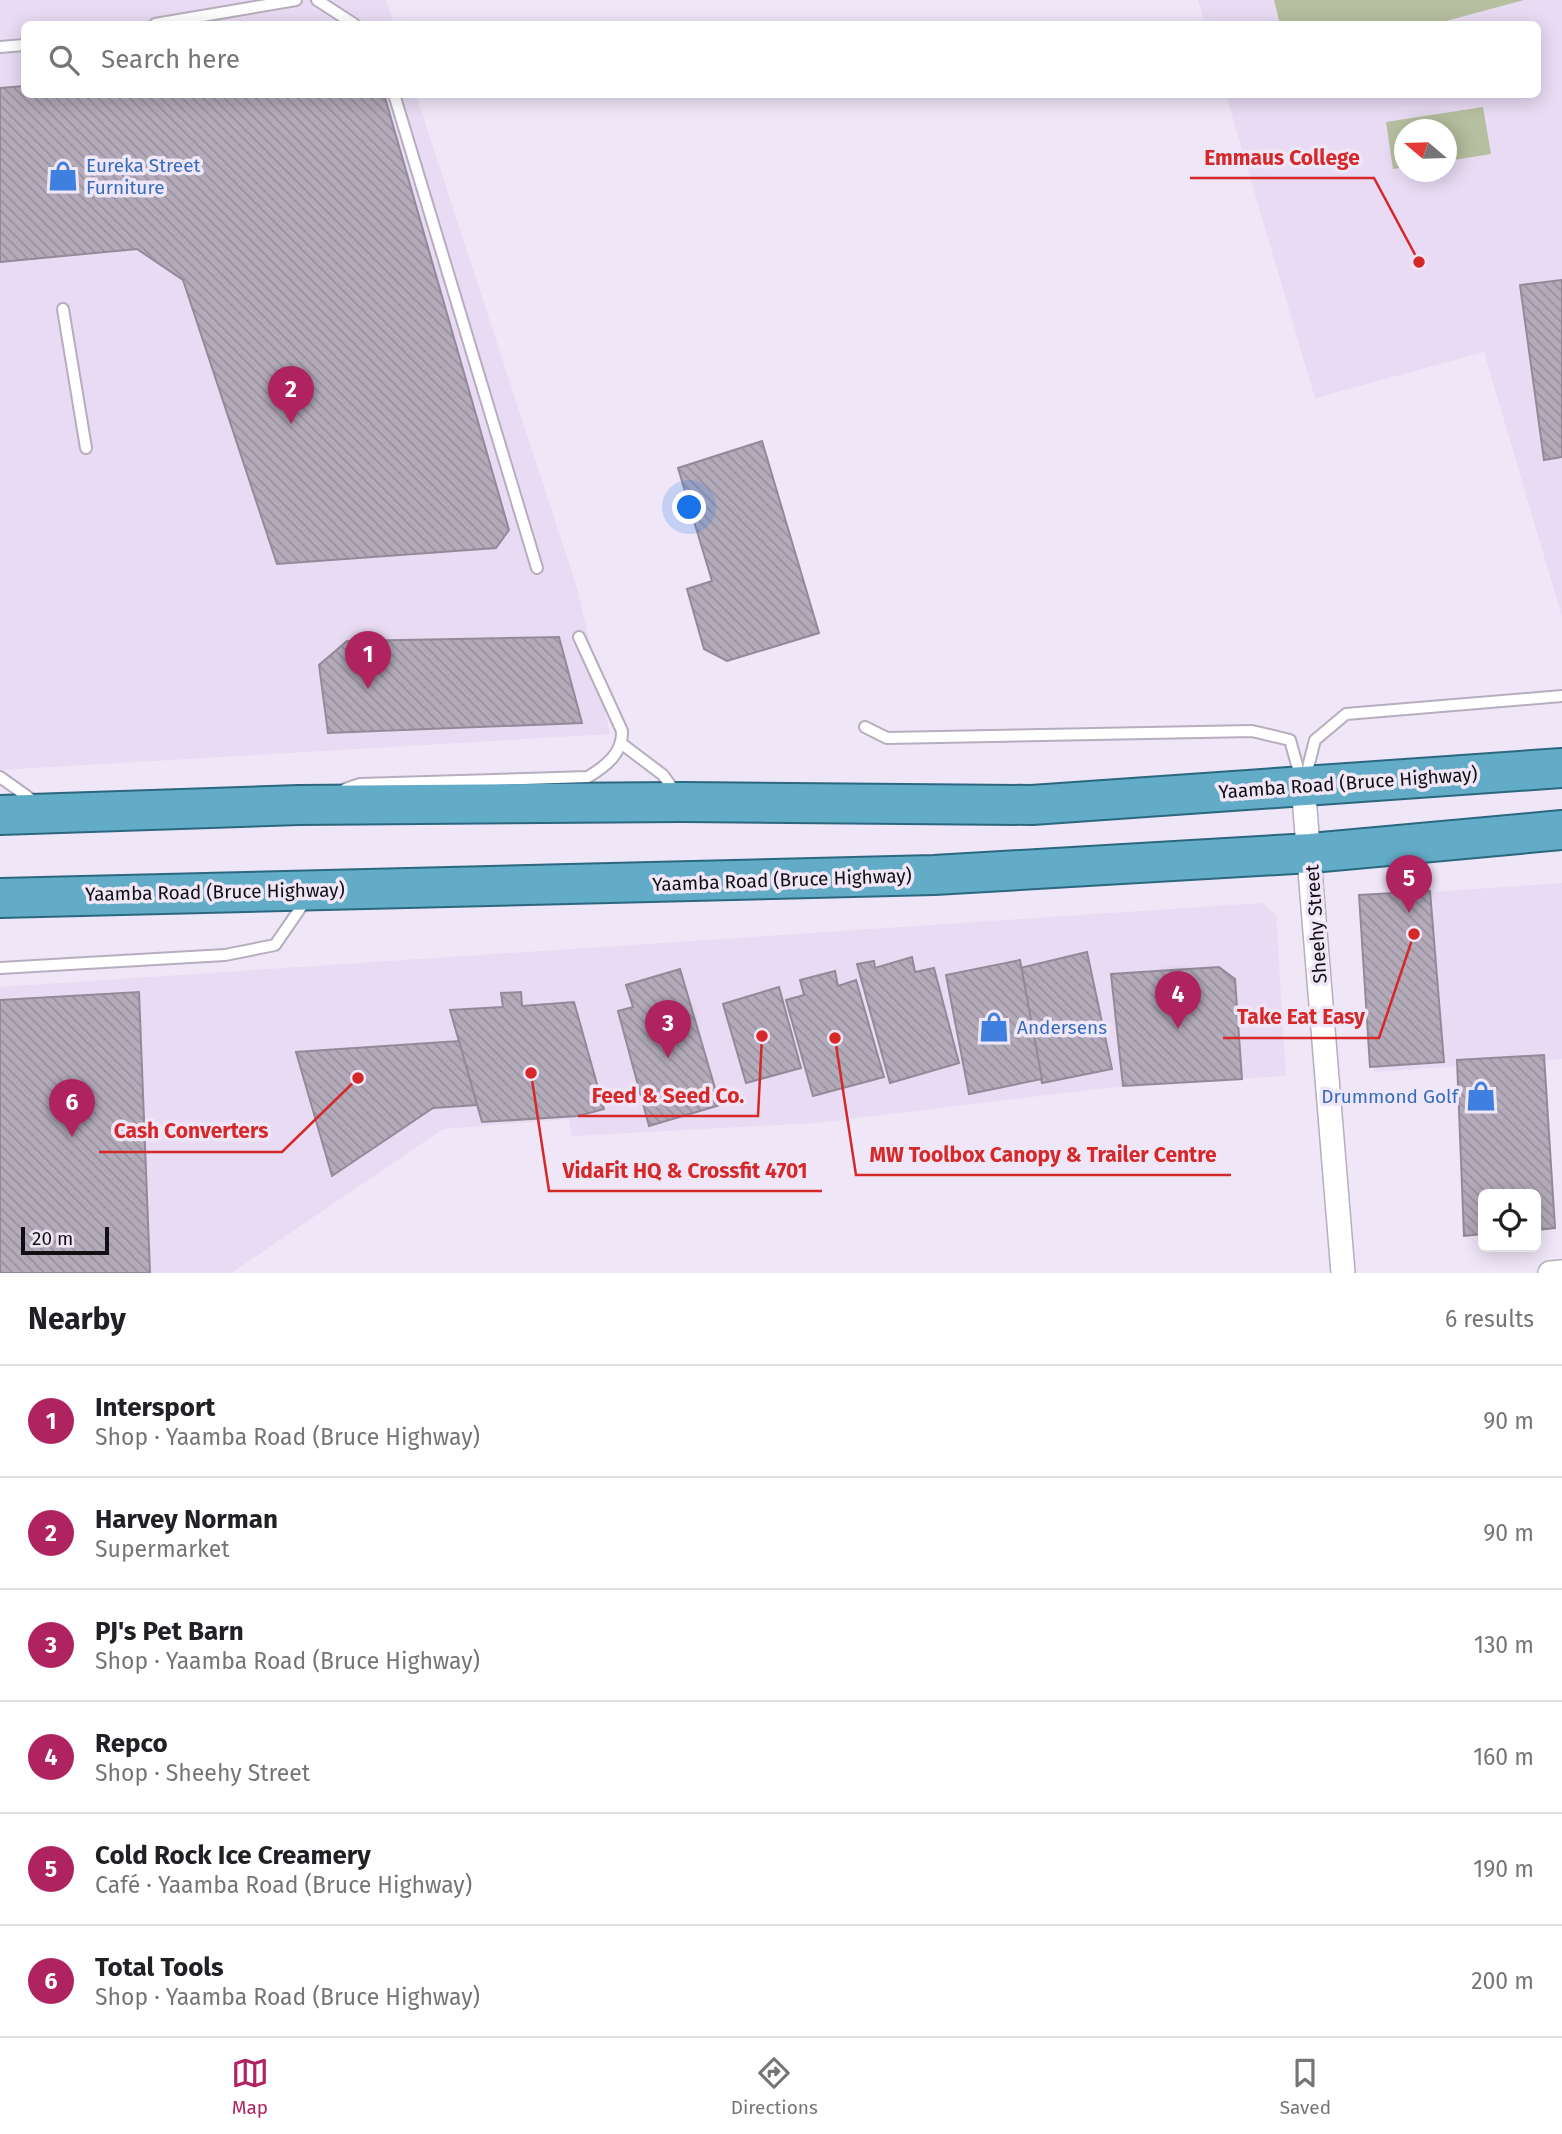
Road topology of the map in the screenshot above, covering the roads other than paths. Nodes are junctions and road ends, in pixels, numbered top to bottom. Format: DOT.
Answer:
graph roads {
  1 [pos="296,0"];
  2 [pos="317,0"];
  3 [pos="173,21"];
  4 [pos="349,21"];
  5 [pos="21,45"];
  6 [pos="0,47"];
  7 [pos="395,98"];
  8 [pos="64,309"];
  9 [pos="86,448"];
  10 [pos="537,568"];
  11 [pos="579,637"];
  12 [pos="1562,696"];
  13 [pos="865,727"];
  14 [pos="622,744"];
  15 [pos="1562,768"];
  16 [pos="0,777"];
  17 [pos="1303,785"];
  18 [pos="682,802"];
  19 [pos="299,805"];
  20 [pos="54,813"];
  21 [pos="0,815"];
  22 [pos="1562,830"];
  23 [pos="1311,853"];
  24 [pos="314,890"];
  25 [pos="0,898"];
  26 [pos="0,968"];
  27 [pos="1562,1272"];
  28 [pos="1343,1273"];
  29 [pos="1550,1273"];
  1 -- 3 [label="lane"];
  2 -- 4 [label="lane"];
  5 -- 6 [label="lane"];
  7 -- 10 [label="lane"];
  8 -- 9 [label="lane"];
  11 -- 14 [label="lane"];
  12 -- 17 [label="lane"];
  13 -- 17 [label="lane"];
  14 -- 18 [label="lane"];
  14 -- 19 [label="lane"];
  15 -- 17 [label="highway, Yaamba Road (Bruce Highway)"];
  16 -- 20 [label="lane"];
  17 -- 18 [label="highway, Yaamba Road (Bruce Highway)"];
  17 -- 23 [label="street, Sheehy Street"];
  18 -- 19 [label="highway, Yaamba Road (Bruce Highway)"];
  19 -- 20 [label="highway, Yaamba Road (Bruce Highway)"];
  20 -- 21 [label="highway, Yaamba Road (Bruce Highway)"];
  22 -- 23 [label="highway, Yaamba Road (Bruce Highway)"];
  23 -- 24 [label="highway, Yaamba Road (Bruce Highway)"];
  23 -- 28 [label="street, Sheehy Street"];
  24 -- 25 [label="highway, Yaamba Road (Bruce Highway)"];
  24 -- 26 [label="lane"];
  27 -- 29 [label="street"];
}
